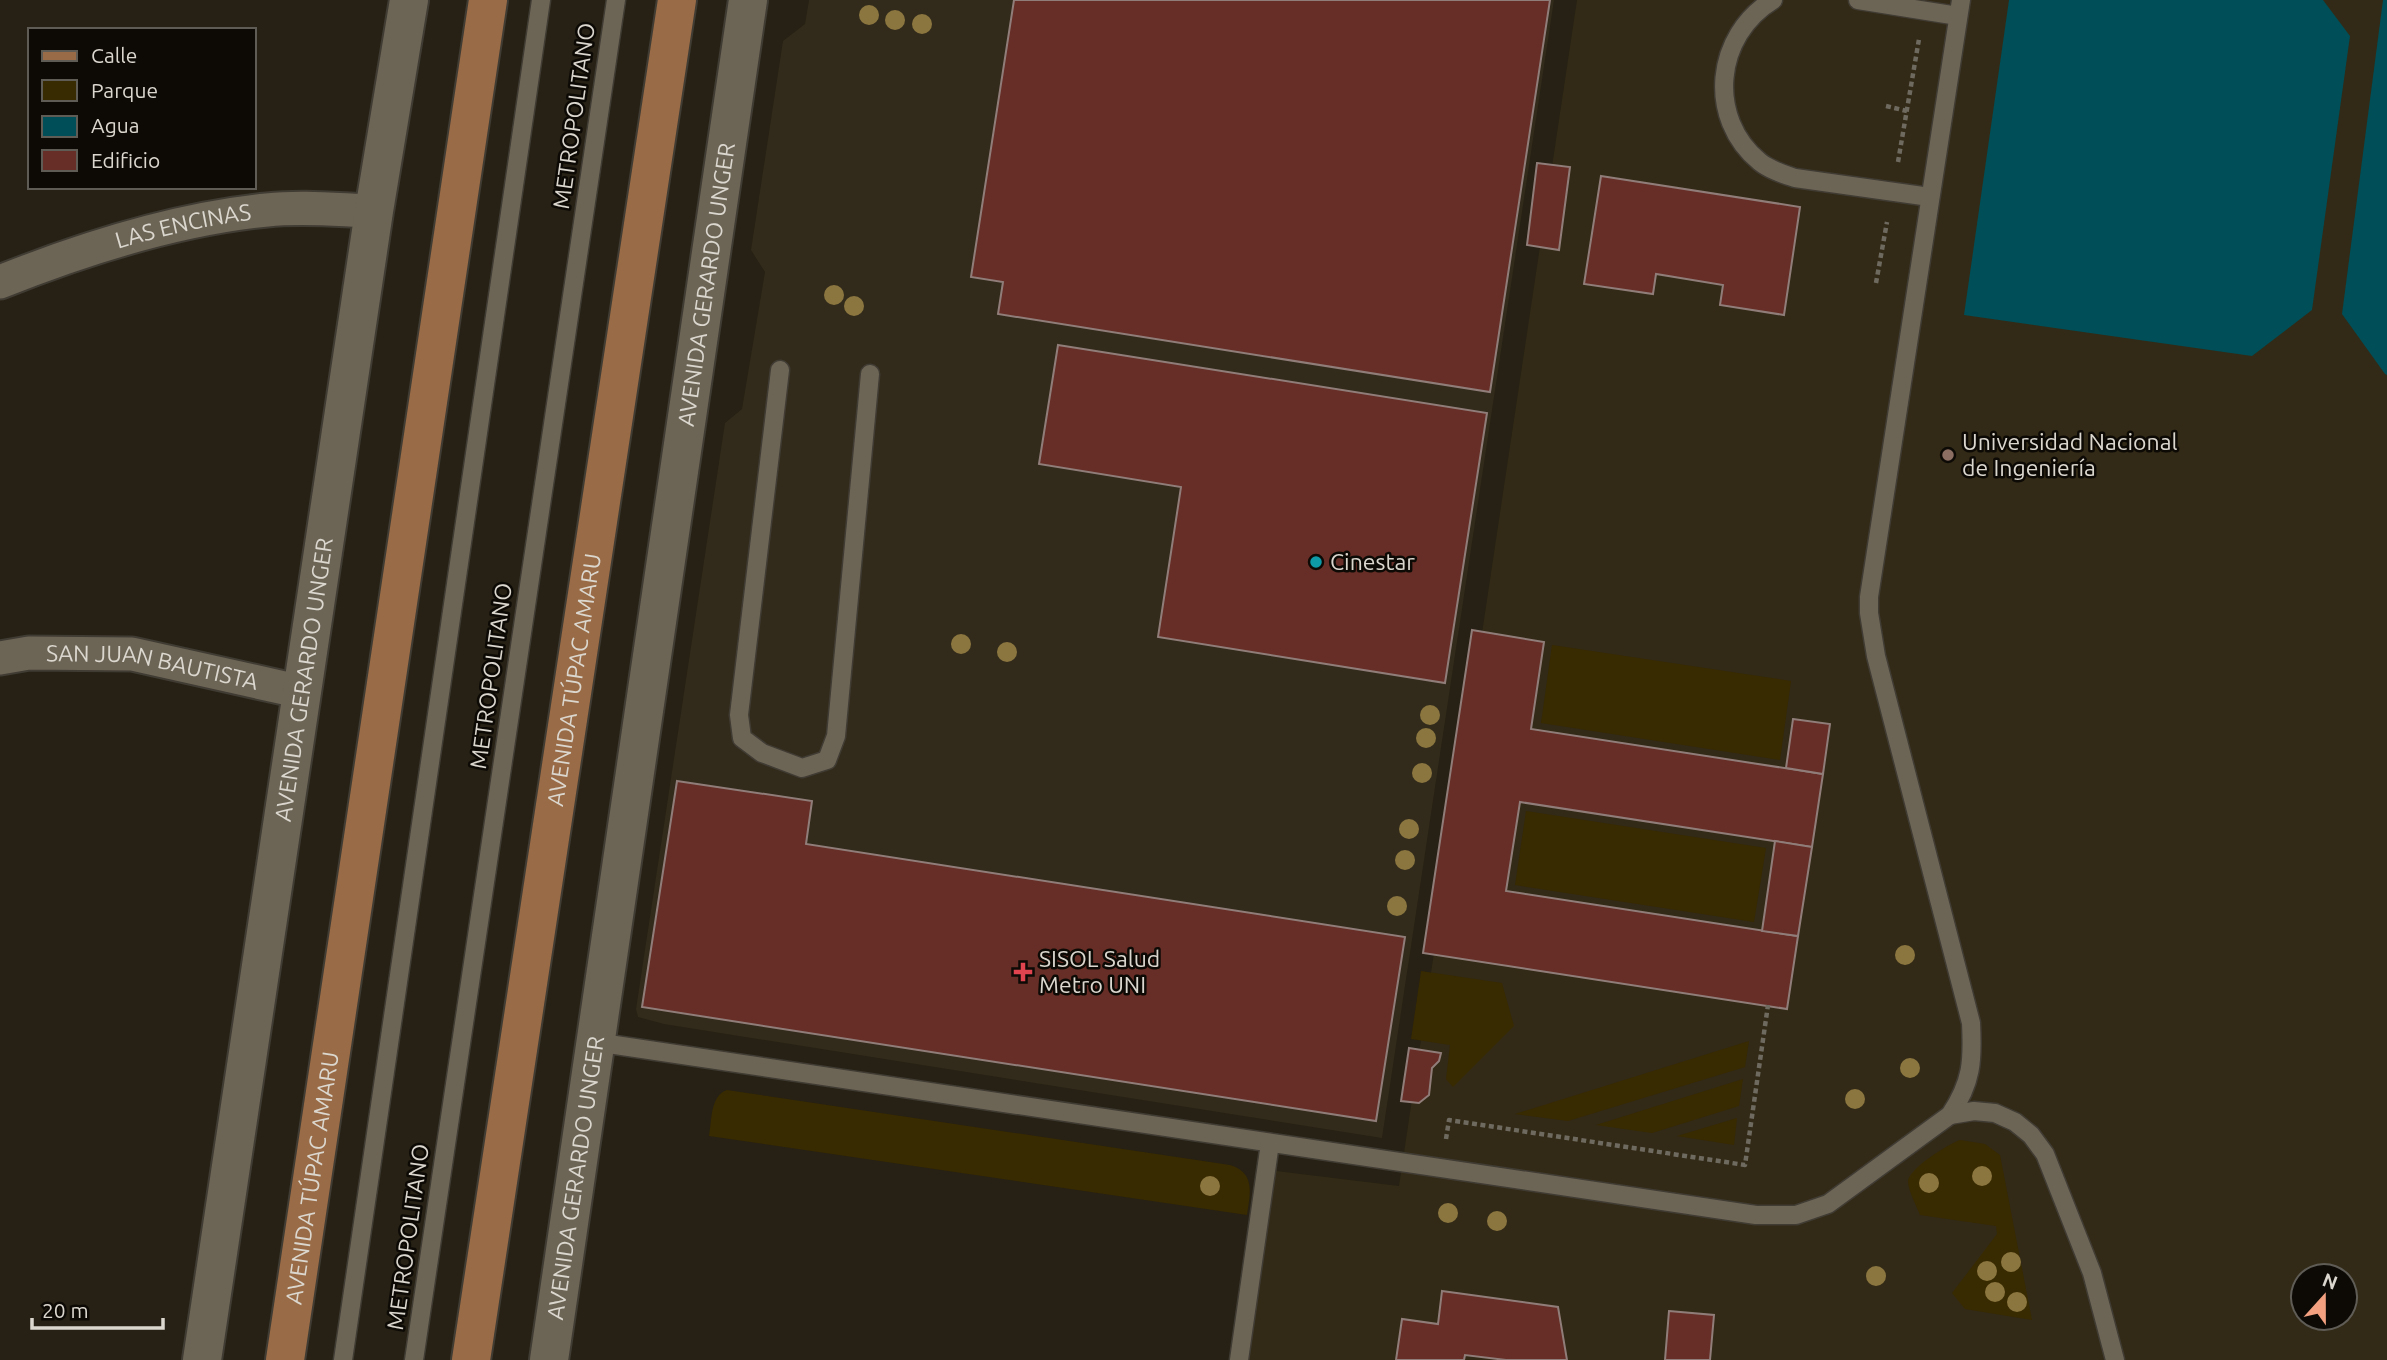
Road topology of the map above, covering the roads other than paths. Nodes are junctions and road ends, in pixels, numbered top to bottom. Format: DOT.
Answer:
graph roads {
  1 [pos="409,0"];
  2 [pos="488,0"];
  3 [pos="541,0"];
  4 [pos="616,0"];
  5 [pos="748,0"];
  6 [pos="1773,0"];
  7 [pos="1858,0"];
  8 [pos="677,6"];
  9 [pos="1959,8"];
  10 [pos="1930,197"];
  11 [pos="374,211"];
  12 [pos="0,282"];
  13 [pos="780,370"];
  14 [pos="870,374"];
  15 [pos="0,658"];
  16 [pos="302,692"];
  17 [pos="595,1042"];
  18 [pos="1950,1115"];
  19 [pos="1270,1143"];
  20 [pos="202,1360"];
  21 [pos="285,1360"];
  22 [pos="343,1360"];
  23 [pos="414,1360"];
  24 [pos="471,1360"];
  25 [pos="549,1360"];
  26 [pos="1239,1360"];
  27 [pos="2115,1360"];
  1 -- 11 [label="street, AVENIDA GERARDO UNGER"];
  2 -- 21 [label="main road, AVENIDA TÚPAC AMARU"];
  3 -- 22 [label="lane, METROPOLITANO"];
  4 -- 23 [label="lane, METROPOLITANO"];
  5 -- 17 [label="street, AVENIDA GERARDO UNGER"];
  6 -- 10 [label="lane"];
  7 -- 9 [label="lane"];
  8 -- 24 [label="main road, AVENIDA TÚPAC AMARU"];
  9 -- 10 [label="lane"];
  10 -- 18 [label="lane"];
  11 -- 12 [label="street, LAS ENCINAS"];
  11 -- 16 [label="street, AVENIDA GERARDO UNGER"];
  13 -- 14 [label="lane"];
  15 -- 16 [label="street, SAN JUAN BAUTISTA"];
  16 -- 20 [label="street, AVENIDA GERARDO UNGER"];
  17 -- 19 [label="lane"];
  17 -- 25 [label="street, AVENIDA GERARDO UNGER"];
  18 -- 19 [label="lane"];
  18 -- 27 [label="lane"];
  19 -- 26 [label="lane"];
}
